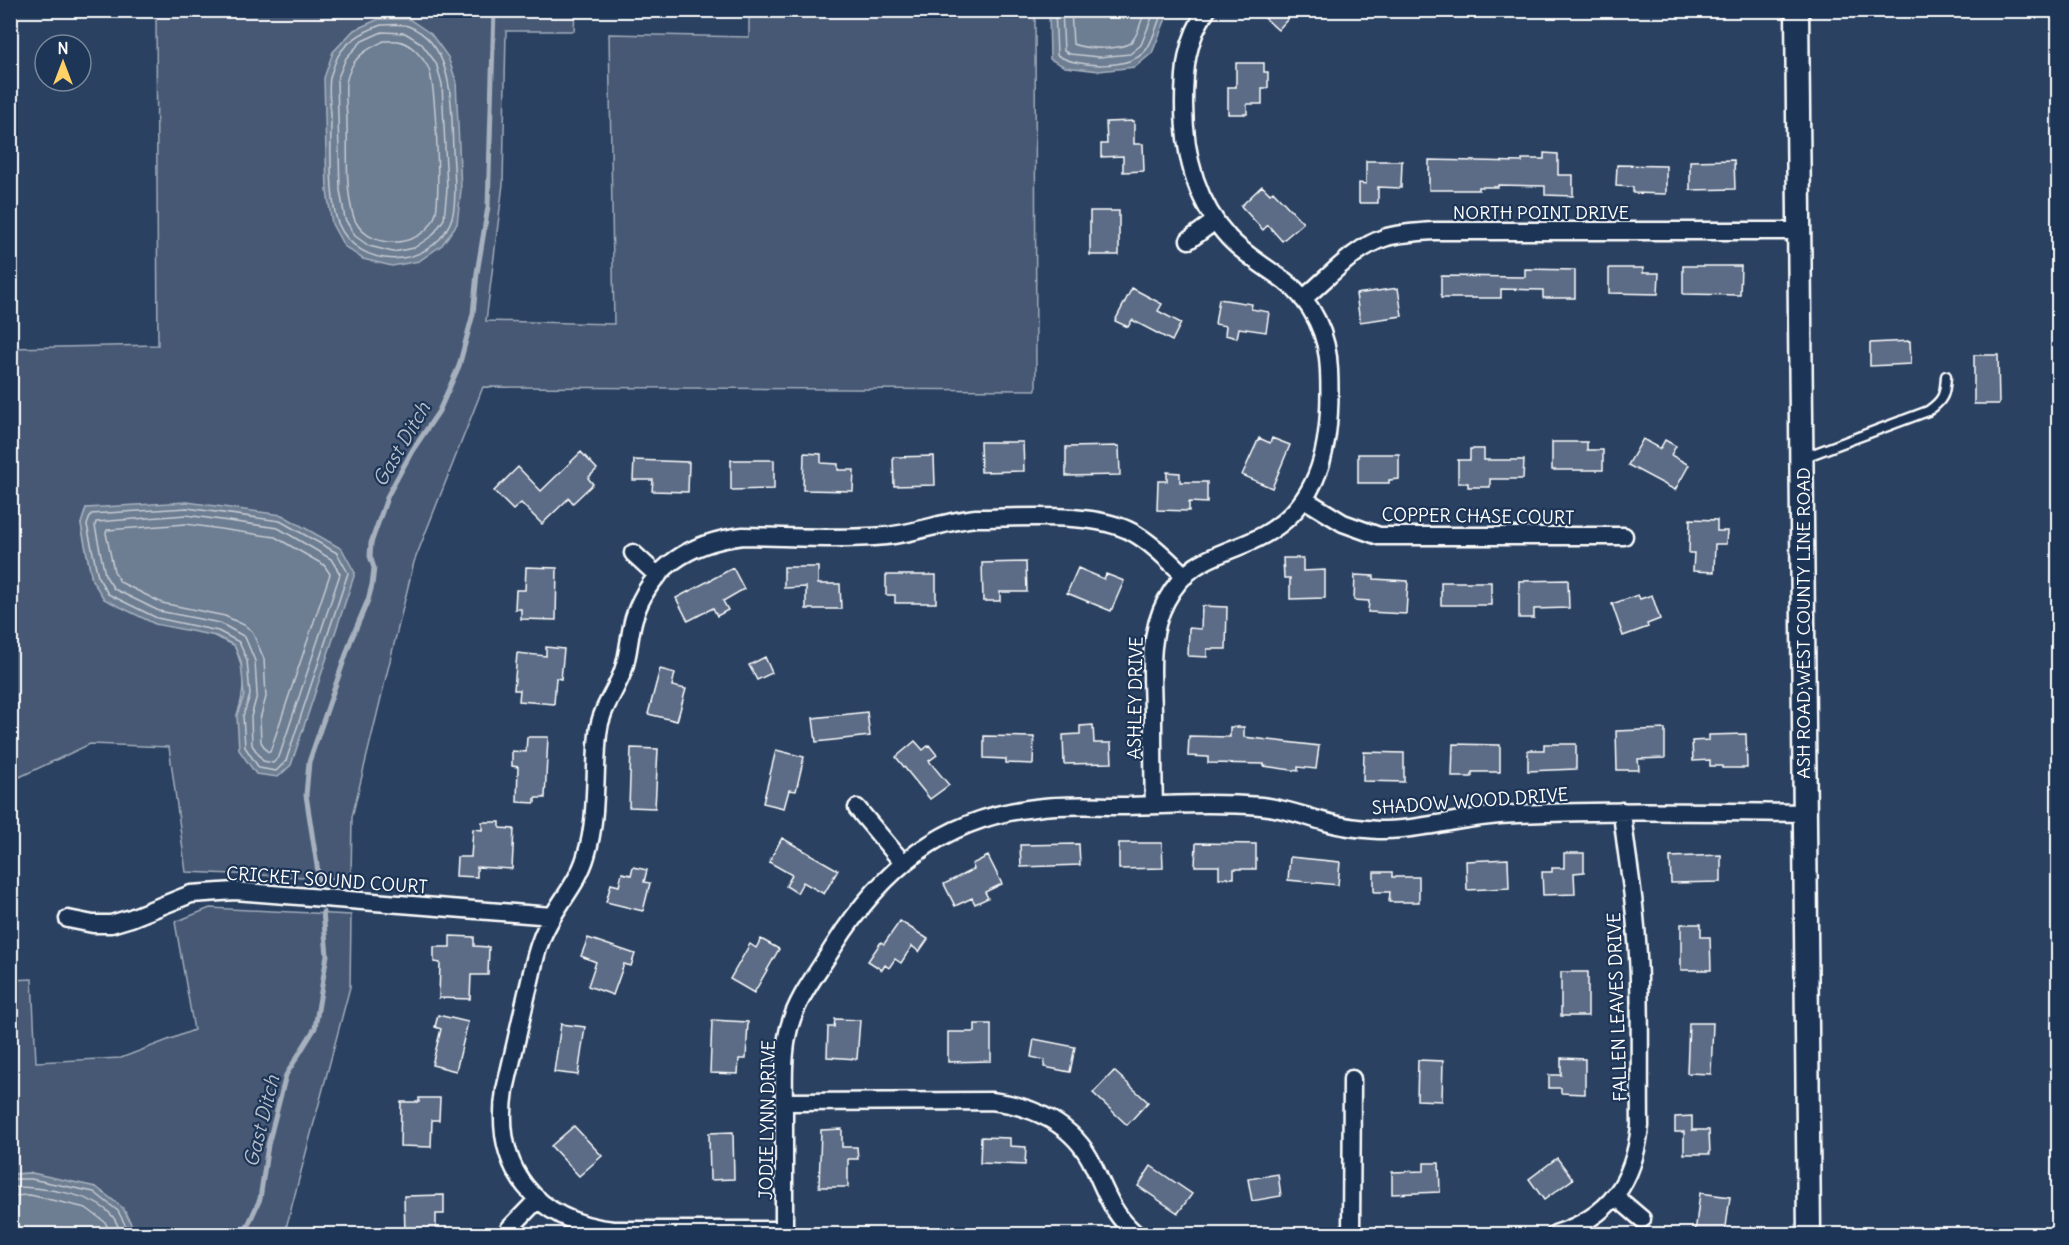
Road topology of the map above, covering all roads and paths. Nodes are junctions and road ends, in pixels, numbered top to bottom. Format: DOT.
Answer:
graph roads {
  1 [pos="1207,10"];
  2 [pos="1797,10"];
  3 [pos="1215,220"];
  4 [pos="1800,231"];
  5 [pos="1189,240"];
  6 [pos="1303,299"];
  7 [pos="1946,376"];
  8 [pos="1802,459"];
  9 [pos="1304,499"];
  10 [pos="1624,536"];
  11 [pos="633,553"];
  12 [pos="658,576"];
  13 [pos="1185,576"];
  14 [pos="1154,805"];
  15 [pos="856,808"];
  16 [pos="1622,811"];
  17 [pos="1804,813"];
  18 [pos="903,863"];
  19 [pos="552,916"];
  20 [pos="68,919"];
  21 [pos="1352,1079"];
  22 [pos="784,1102"];
  23 [pos="1615,1196"];
  24 [pos="538,1199"];
  25 [pos="1642,1219"];
  26 [pos="509,1229"];
  27 [pos="784,1232"];
  28 [pos="1134,1234"];
  29 [pos="1351,1234"];
  30 [pos="1555,1234"];
  31 [pos="1809,1234"];
  1 -- 3 [label="street, ASHLEY DRIVE"];
  2 -- 4 [label="main road, ASH ROAD;WEST COUNTY LINE ROAD"];
  3 -- 5 [label="street"];
  3 -- 6 [label="street, ASHLEY DRIVE"];
  4 -- 6 [label="street, NORTH POINT DRIVE"];
  4 -- 8 [label="main road, ASH ROAD;WEST COUNTY LINE ROAD"];
  6 -- 9 [label="street, ASHLEY DRIVE"];
  7 -- 8 [label="lane"];
  8 -- 17 [label="main road, ASH ROAD;WEST COUNTY LINE ROAD"];
  9 -- 10 [label="street, COPPER CHASE COURT"];
  9 -- 13 [label="street, ASHLEY DRIVE"];
  11 -- 12 [label="street"];
  12 -- 13 [label="street"];
  12 -- 19 [label="street"];
  13 -- 14 [label="street, ASHLEY DRIVE"];
  14 -- 16 [label="street, SHADOW WOOD DRIVE"];
  14 -- 18 [label="street, SHADOW WOOD DRIVE"];
  15 -- 18 [label="street"];
  16 -- 17 [label="street, SHADOW WOOD DRIVE"];
  16 -- 23 [label="street, FALLEN LEAVES DRIVE"];
  17 -- 31 [label="main road, ASH ROAD;WEST COUNTY LINE ROAD"];
  18 -- 22 [label="street, JODIE LYNN DRIVE"];
  19 -- 20 [label="street, CRICKET SOUND COURT"];
  19 -- 24 [label="street"];
  21 -- 29 [label="street"];
  22 -- 27 [label="street, JODIE LYNN DRIVE"];
  22 -- 28 [label="street"];
  23 -- 25 [label="street"];
  23 -- 30 [label="street, FALLEN LEAVES DRIVE"];
  24 -- 26 [label="street"];
  24 -- 27 [label="street"];
}
